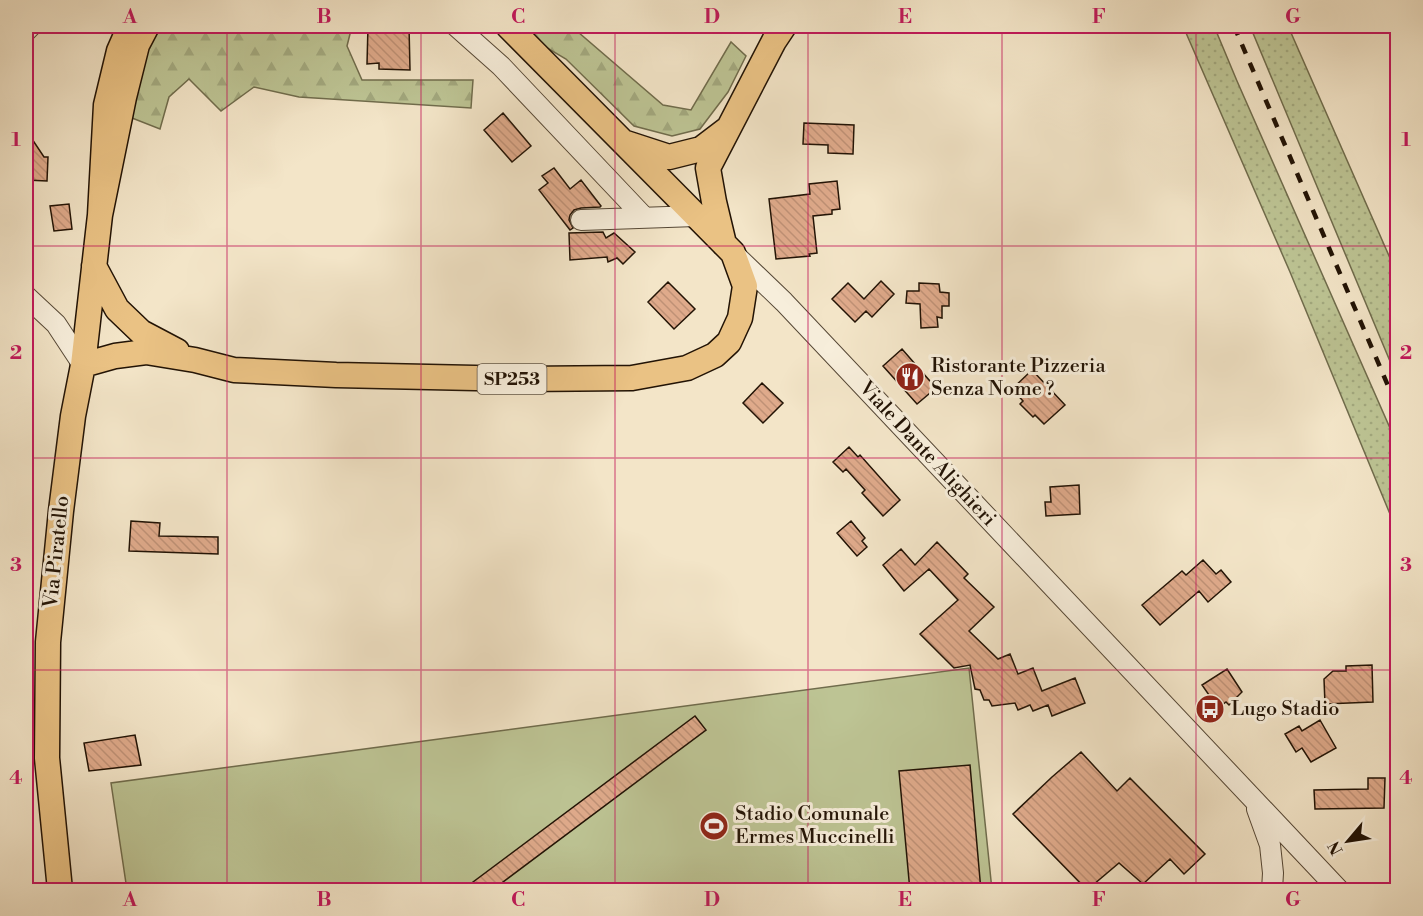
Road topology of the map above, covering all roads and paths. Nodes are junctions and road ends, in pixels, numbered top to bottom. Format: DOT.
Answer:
graph roads {
  1 [pos="31,26"];
  2 [pos="130,26"];
  3 [pos="147,26"];
  4 [pos="456,26"];
  5 [pos="507,26"];
  6 [pos="26,31"];
  7 [pos="779,31"];
  8 [pos="728,129"];
  9 [pos="623,142"];
  10 [pos="100,215"];
  11 [pos="696,216"];
  12 [pos="644,217"];
  13 [pos="581,220"];
  14 [pos="729,250"];
  15 [pos="94,266"];
  16 [pos="26,296"];
  17 [pos="195,360"];
  18 [pos="83,365"];
  19 [pos="1254,801"];
  20 [pos="1331,889"];
  21 [pos="60,891"];
  22 [pos="1272,891"];
  1 -- 6 [label="street"];
  2 -- 10 [label="main road, Via Piratello"];
  3 -- 10 [label="main road, Via Piratello"];
  4 -- 12 [label="street"];
  5 -- 9 [label="main road, Viale Dante Alighieri / SP253"];
  7 -- 8 [label="main road, SP253"];
  8 -- 9 [label="main road, SP253"];
  8 -- 14 [label="main road, SP253"];
  9 -- 11 [label="main road, Viale Dante Alighieri / SP253"];
  10 -- 15 [label="main road, Via Piratello"];
  11 -- 12 [label="street"];
  11 -- 14 [label="main road, Viale Dante Alighieri / SP253"];
  12 -- 13 [label="street"];
  14 -- 17 [label="main road, SP253"];
  14 -- 19 [label="street, Viale Dante Alighieri"];
  15 -- 17 [label="main road, SP253"];
  15 -- 18 [label="main road, Via Piratello"];
  16 -- 18 [label="street"];
  17 -- 18 [label="main road, SP253"];
  18 -- 21 [label="main road, Via Piratello"];
  19 -- 20 [label="street, Viale Dante Alighieri"];
  19 -- 22 [label="street"];
}
